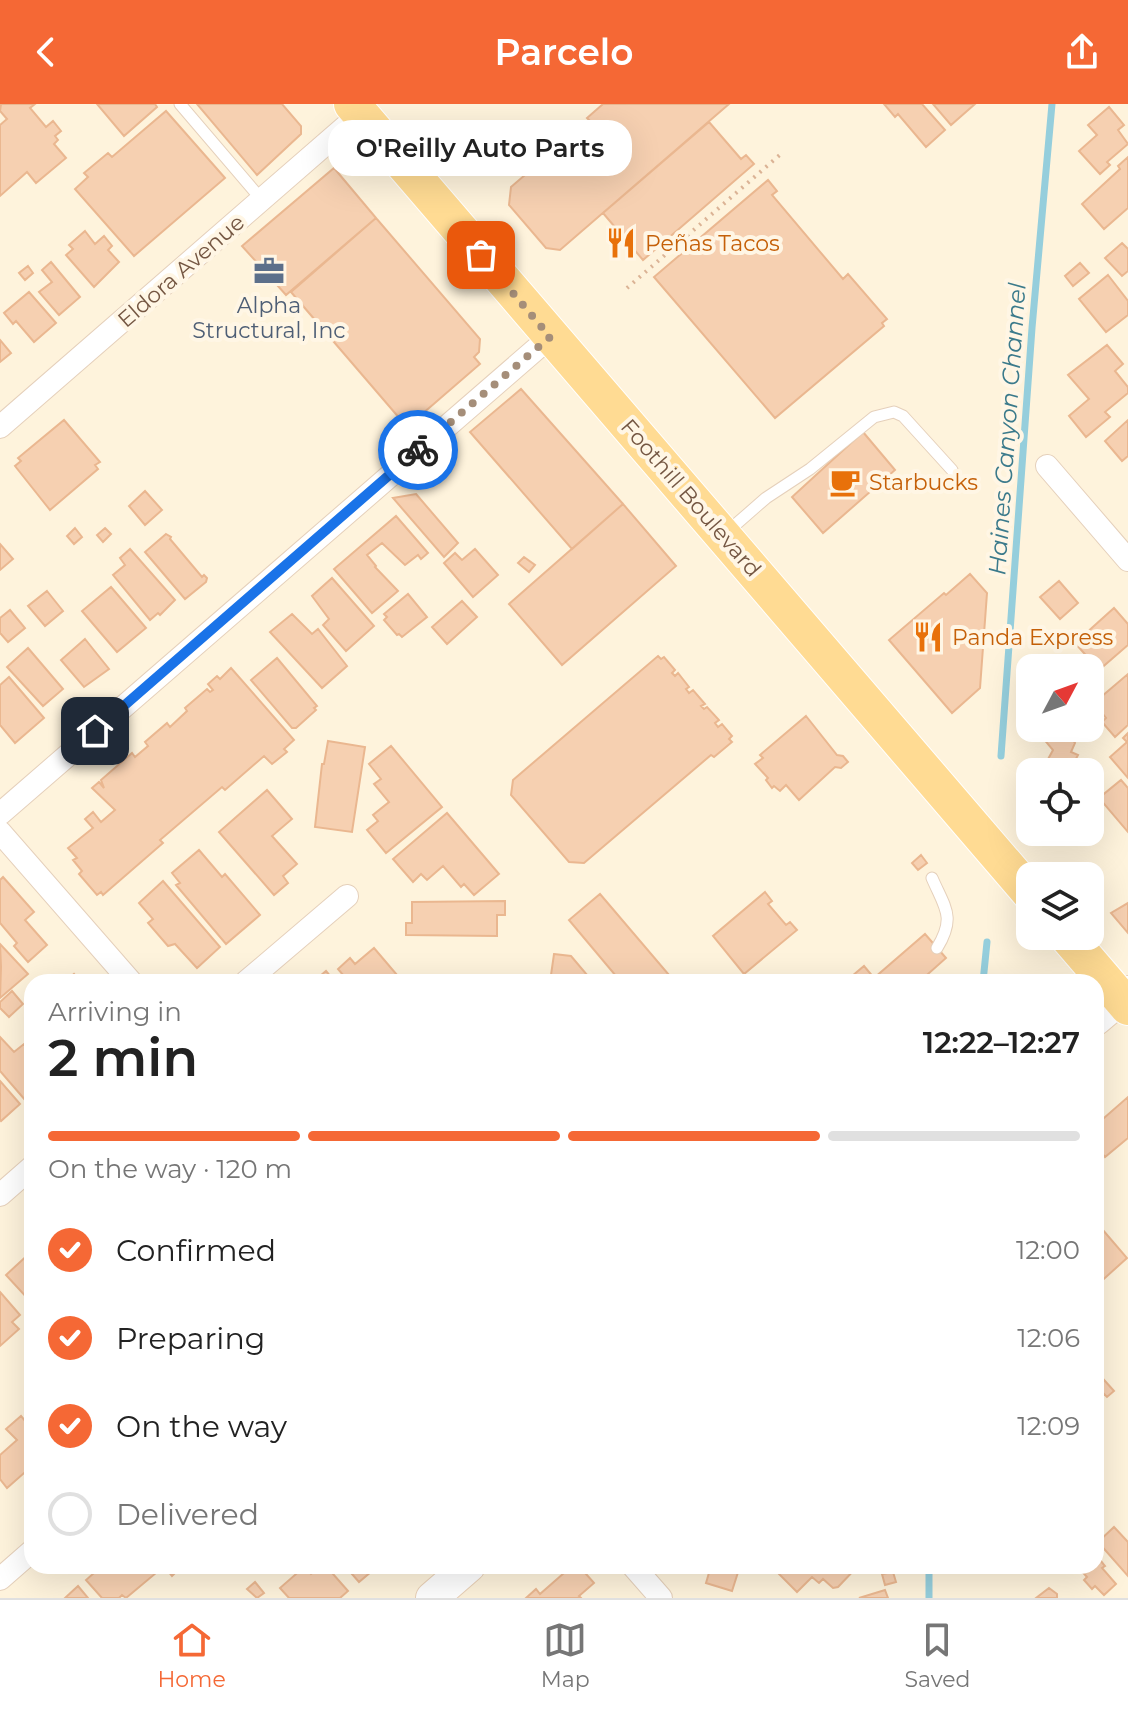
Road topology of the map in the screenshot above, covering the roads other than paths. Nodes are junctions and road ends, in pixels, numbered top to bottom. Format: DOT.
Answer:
graph roads {
  1 [pos="180,104"];
  2 [pos="356,109"];
  3 [pos="262,200"];
  4 [pos="550,337"];
  5 [pos="0,427"];
  6 [pos="1047,466"];
  7 [pos="952,470"];
  8 [pos="723,535"];
  9 [pos="1128,560"];
  10 [pos="0,814"];
  11 [pos="0,832"];
  12 [pos="1016,877"];
  13 [pos="932,878"];
  14 [pos="347,896"];
  15 [pos="937,948"];
  16 [pos="1078,950"];
  17 [pos="124,974"];
  18 [pos="255,974"];
  19 [pos="1096,974"];
  20 [pos="1104,985"];
  21 [pos="1118,1004"];
  22 [pos="24,1174"];
  23 [pos="0,1195"];
  24 [pos="24,1558"];
  25 [pos="460,1574"];
  26 [pos="640,1574"];
  27 [pos="0,1579"];
  28 [pos="432,1598"];
  29 [pos="661,1598"];
  1 -- 3 [label="lane"];
  2 -- 3 [label="street, Eldora Avenue"];
  2 -- 4 [label="main road, Foothill Boulevard"];
  3 -- 5 [label="street, Eldora Avenue"];
  4 -- 8 [label="main road, Foothill Boulevard"];
  4 -- 10 [label="street"];
  6 -- 9 [label="street"];
  7 -- 8 [label="lane"];
  8 -- 12 [label="main road, Foothill Boulevard"];
  11 -- 17 [label="street"];
  13 -- 15 [label="lane"];
  14 -- 18 [label="street"];
  16 -- 19 [label="main road"];
  20 -- 21 [label="main road"];
  22 -- 23 [label="street"];
  24 -- 27 [label="street"];
  25 -- 28 [label="street"];
  26 -- 29 [label="street"];
}
